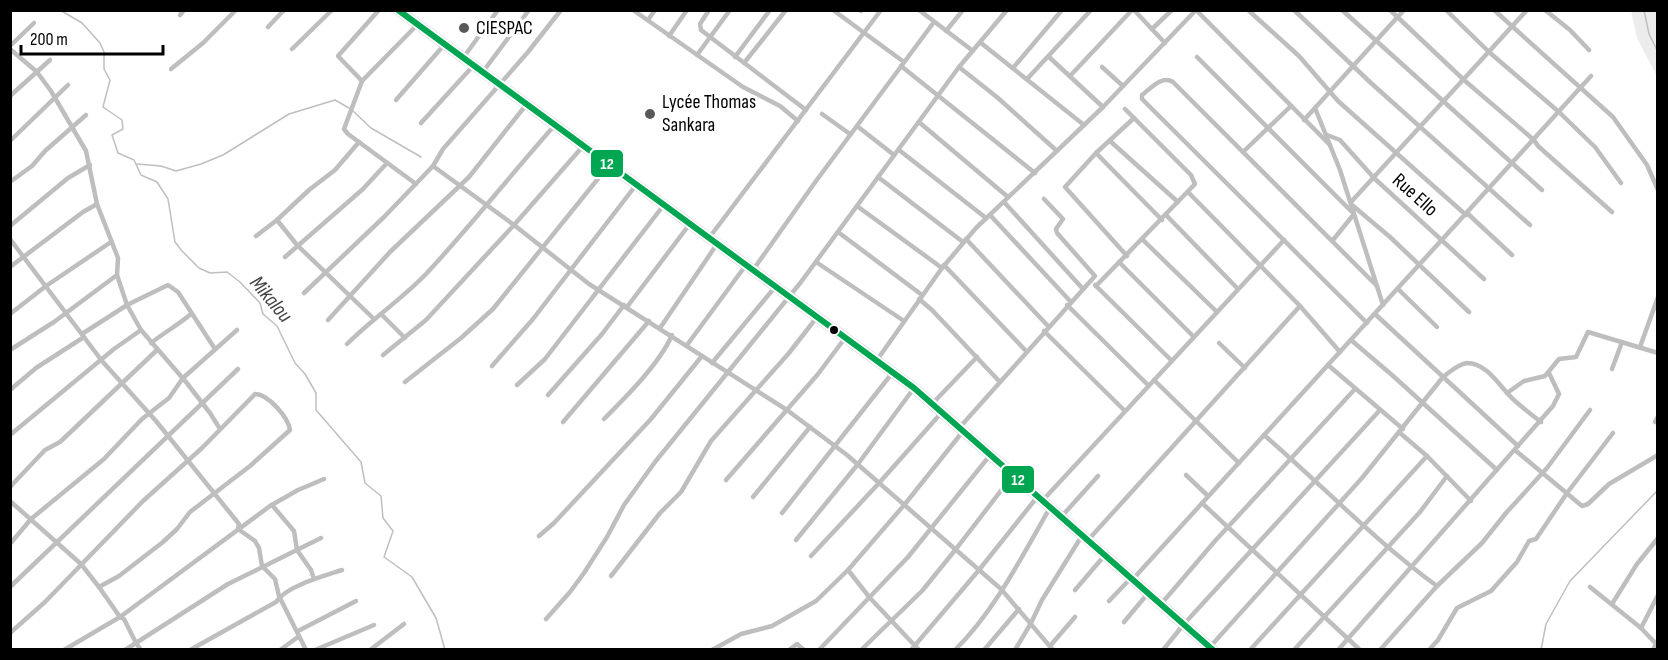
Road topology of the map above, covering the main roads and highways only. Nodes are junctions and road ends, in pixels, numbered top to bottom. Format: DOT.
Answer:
graph roads {
  1 [pos="398,10"];
  2 [pos="1210,649"];
  1 -- 2 [label="highway"];
}
